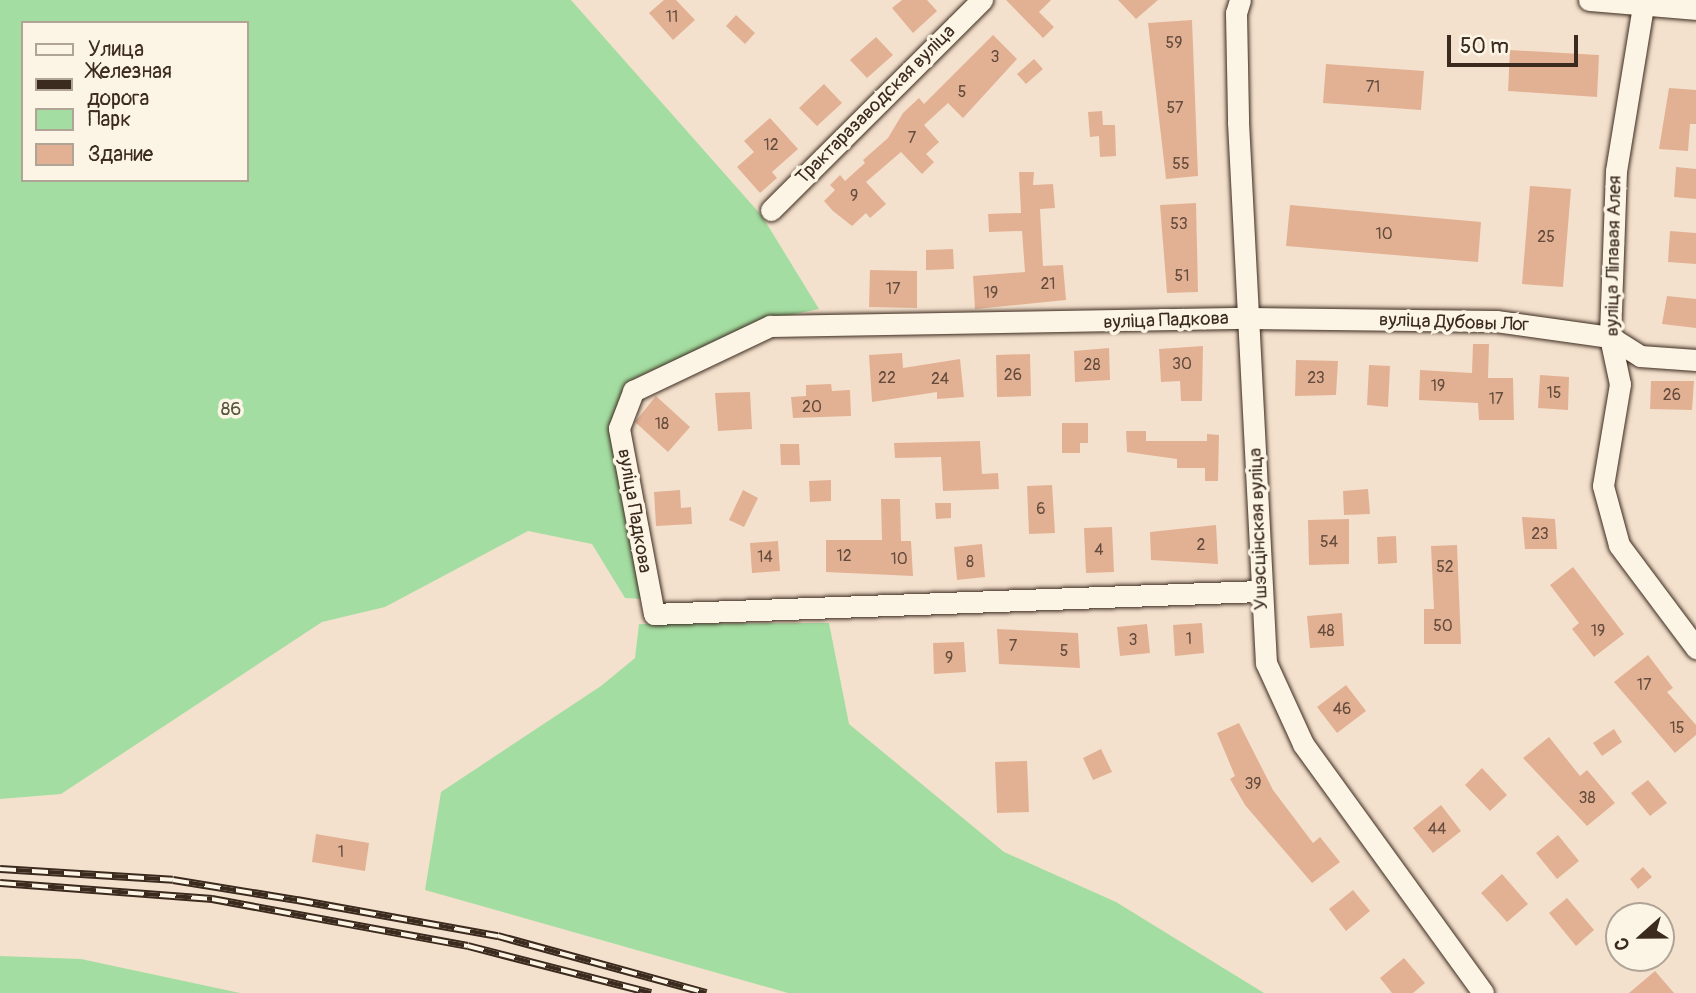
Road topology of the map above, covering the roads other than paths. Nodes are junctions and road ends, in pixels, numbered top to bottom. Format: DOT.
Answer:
graph roads {
  1 [pos="982,0"];
  2 [pos="1240,0"];
  3 [pos="1589,0"];
  4 [pos="1643,2"];
  5 [pos="1696,9"];
  6 [pos="771,210"];
  7 [pos="1248,318"];
  8 [pos="1610,337"];
  9 [pos="1696,360"];
  10 [pos="1260,591"];
  11 [pos="1696,648"];
  12 [pos="1483,993"];
  1 -- 6 [label="street, Трактаразаводская вуліца"];
  2 -- 7 [label="street, Ушэсцінская вуліца"];
  3 -- 4 [label="street"];
  4 -- 5 [label="street"];
  4 -- 8 [label="street, вуліца Ліпавая Алея"];
  7 -- 8 [label="street, вуліца Дубовы Лог"];
  7 -- 10 [label="street, Ушэсцінская вуліца"];
  7 -- 10 [label="street, вуліца Падкова"];
  8 -- 9 [label="street, вуліца Дубовы Лог"];
  8 -- 11 [label="street, вуліца Ліпавая Алея"];
  10 -- 12 [label="street, Ушэсцінская вуліца"];
}
